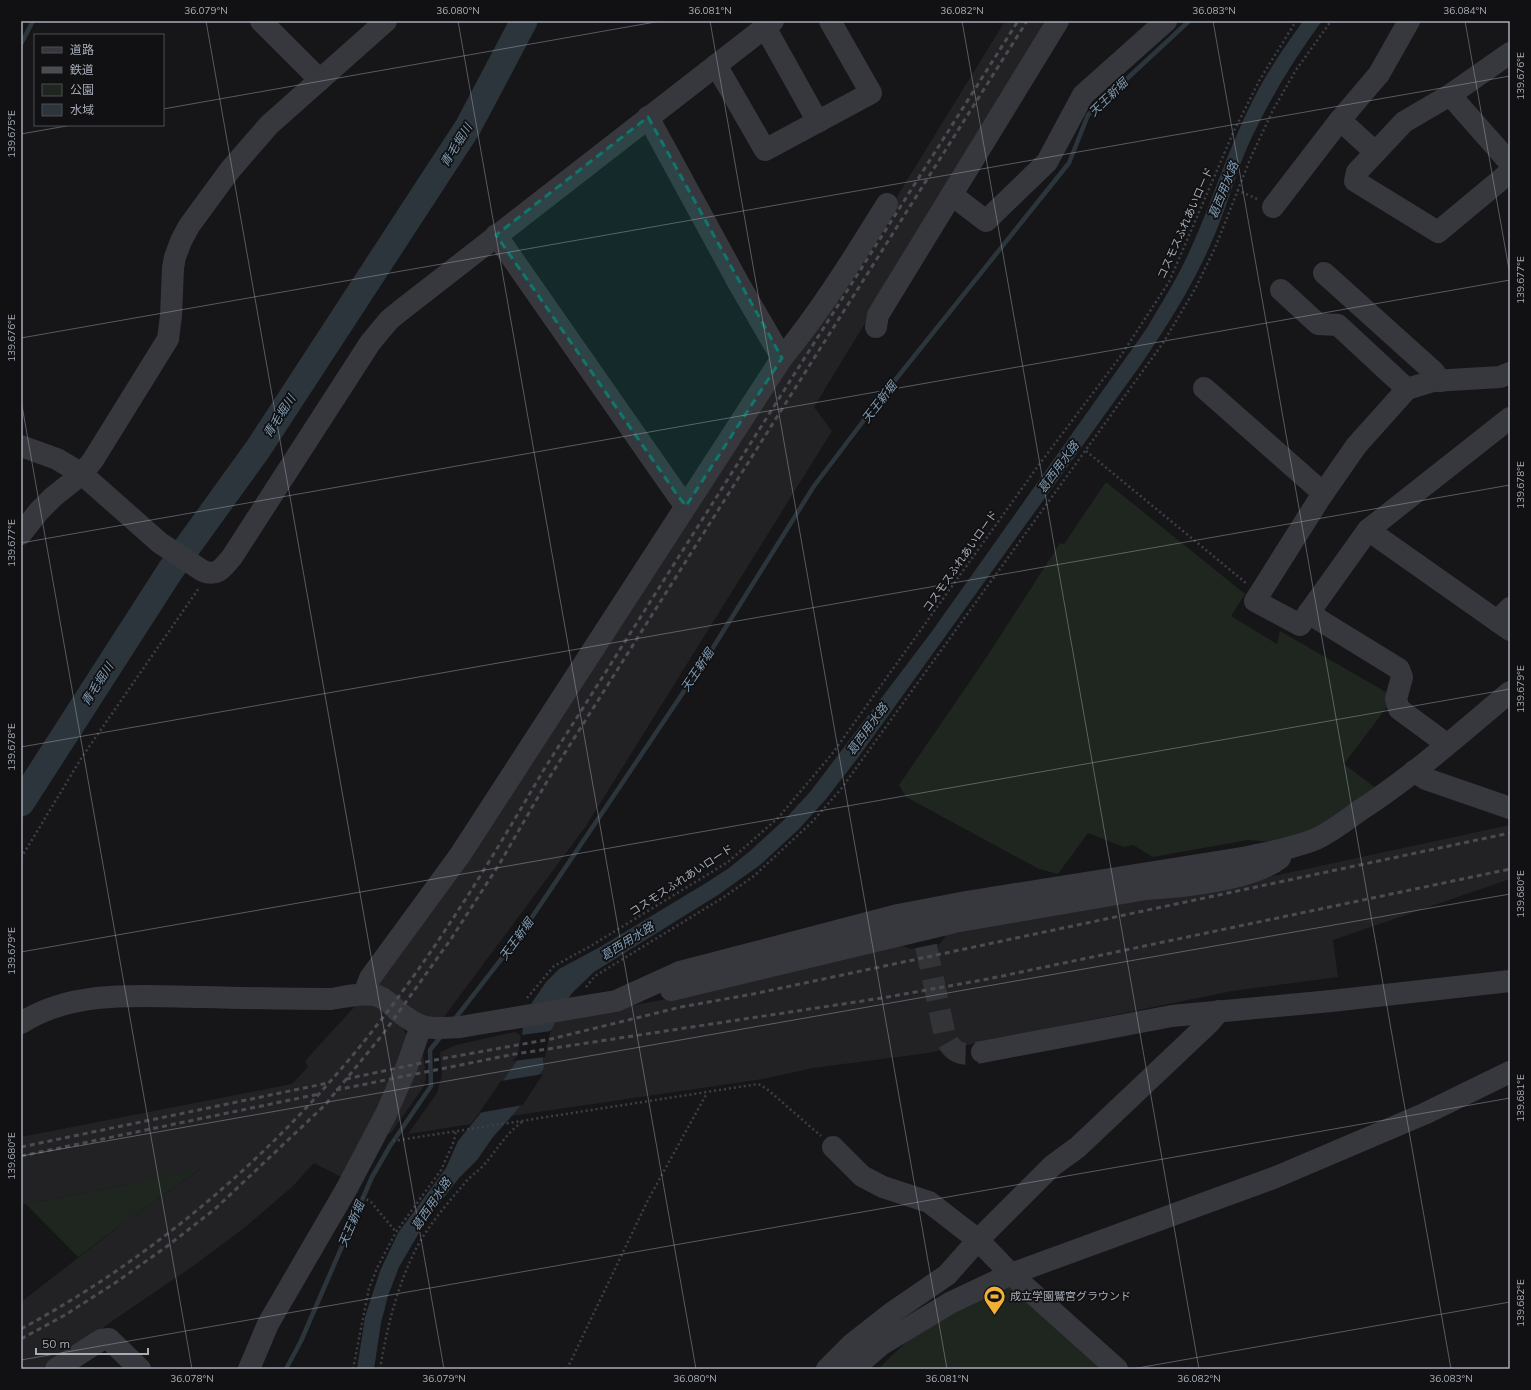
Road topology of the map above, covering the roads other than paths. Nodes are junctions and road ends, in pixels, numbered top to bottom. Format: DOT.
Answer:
graph roads {
  1 [pos="261,21"];
  2 [pos="386,21"];
  3 [pos="830,21"];
  4 [pos="1058,21"];
  5 [pos="1166,21"];
  6 [pos="1409,21"];
  7 [pos="769,24"];
  8 [pos="1510,53"];
  9 [pos="716,65"];
  10 [pos="320,80"];
  11 [pos="1450,95"];
  12 [pos="648,117"];
  13 [pos="1340,120"];
  14 [pos="818,122"];
  15 [pos="1375,152"];
  16 [pos="1510,163"];
  17 [pos="1510,172"];
  18 [pos="952,194"];
  19 [pos="887,204"];
  20 [pos="1273,207"];
  21 [pos="496,235"];
  22 [pos="1324,273"];
  23 [pos="1281,290"];
  24 [pos="876,327"];
  25 [pos="782,358"];
  26 [pos="1510,373"];
  27 [pos="1440,381"];
  28 [pos="1204,388"];
  29 [pos="1407,389"];
  30 [pos="1510,418"];
  31 [pos="21,446"];
  32 [pos="82,474"];
  33 [pos="1323,493"];
  34 [pos="686,506"];
  35 [pos="1368,530"];
  36 [pos="21,534"];
  37 [pos="1309,612"];
  38 [pos="1506,620"];
  39 [pos="1510,692"];
  40 [pos="1446,745"];
  41 [pos="1414,771"];
  42 [pos="1510,808"];
  43 [pos="1294,847"];
  44 [pos="1184,866"];
  45 [pos="1146,889"];
  46 [pos="1510,981"];
  47 [pos="364,994"];
  48 [pos="630,995"];
  49 [pos="1219,1011"];
  50 [pos="1172,1016"];
  51 [pos="21,1023"];
  52 [pos="428,1027"];
  53 [pos="1187,1044"];
  54 [pos="982,1052"];
  55 [pos="1510,1072"];
  56 [pos="833,1147"];
  57 [pos="978,1240"];
  58 [pos="1012,1274"];
  59 [pos="56,1369"];
  60 [pos="140,1369"];
  61 [pos="249,1369"];
  62 [pos="827,1369"];
  63 [pos="853,1369"];
  64 [pos="1117,1369"];
  1 -- 10 [label="street"];
  2 -- 10 [label="street"];
  3 -- 14 [label="street"];
  4 -- 18 [label="street"];
  5 -- 18 [label="street"];
  6 -- 13 [label="street"];
  7 -- 9 [label="street"];
  7 -- 14 [label="street"];
  8 -- 11 [label="street"];
  9 -- 12 [label="street"];
  9 -- 14 [label="street"];
  10 -- 32 [label="street"];
  11 -- 15 [label="street"];
  11 -- 16 [label="street"];
  12 -- 21 [label="street"];
  12 -- 25 [label="street"];
  13 -- 15 [label="street"];
  13 -- 20 [label="street"];
  15 -- 17 [label="street"];
  18 -- 24 [label="street"];
  19 -- 25 [label="street"];
  21 -- 32 [label="street"];
  21 -- 34 [label="street"];
  22 -- 27 [label="street"];
  23 -- 29 [label="street"];
  25 -- 34 [label="street"];
  26 -- 27 [label="street"];
  27 -- 29 [label="street"];
  28 -- 33 [label="street"];
  29 -- 33 [label="street"];
  30 -- 35 [label="street"];
  31 -- 32 [label="street"];
  32 -- 36 [label="street"];
  33 -- 37 [label="street"];
  34 -- 47 [label="street"];
  35 -- 37 [label="street"];
  35 -- 38 [label="street"];
  37 -- 40 [label="street"];
  39 -- 40 [label="street"];
  40 -- 41 [label="street"];
  41 -- 42 [label="street"];
  41 -- 43 [label="street"];
  43 -- 44 [label="street"];
  43 -- 45 [label="street"];
  44 -- 45 [label="street"];
  44 -- 48 [label="street"];
  45 -- 48 [label="street"];
  46 -- 49 [label="street"];
  47 -- 51 [label="street"];
  47 -- 52 [label="street"];
  48 -- 52 [label="street"];
  49 -- 50 [label="street"];
  49 -- 53 [label="street"];
  50 -- 53 [label="street"];
  50 -- 54 [label="street"];
  52 -- 61 [label="street"];
  53 -- 57 [label="street"];
  55 -- 58 [label="street"];
  56 -- 57 [label="street"];
  57 -- 58 [label="street"];
  57 -- 62 [label="street"];
  58 -- 63 [label="street"];
  58 -- 64 [label="street"];
  59 -- 60 [label="street"];
}
